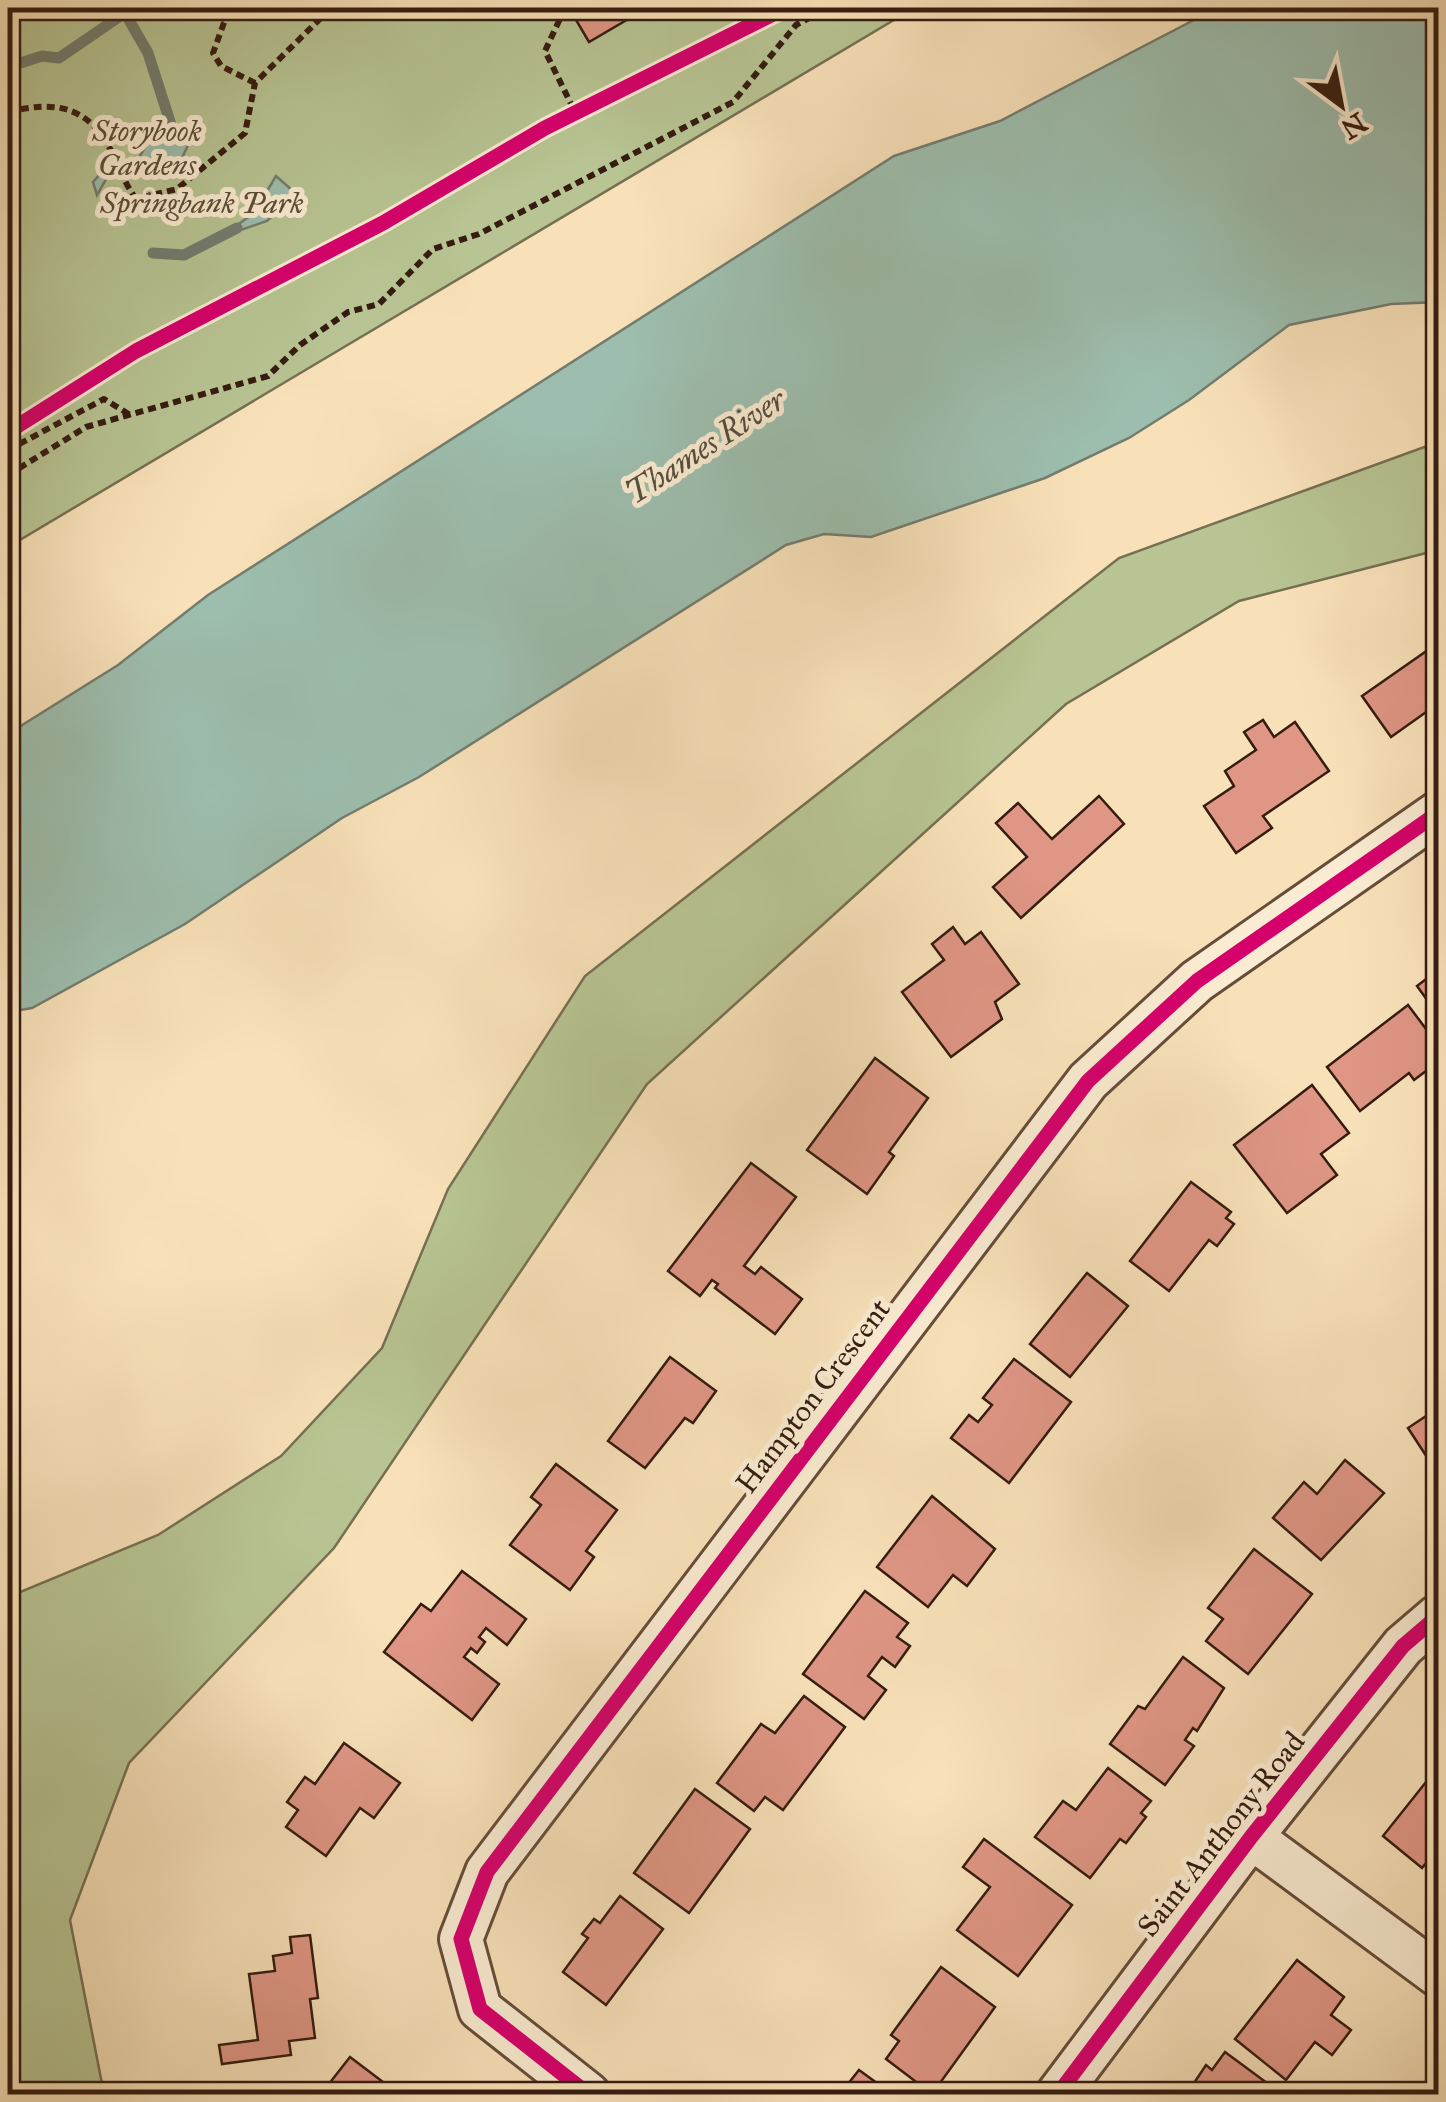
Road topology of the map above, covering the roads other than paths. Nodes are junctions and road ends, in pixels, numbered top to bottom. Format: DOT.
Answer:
graph roads {
  1 [pos="1438,814"];
  2 [pos="1438,1616"];
  3 [pos="1251,1837"];
  4 [pos="1438,1975"];
  5 [pos="588,2094"];
  6 [pos="1058,2094"];
  1 -- 5 [label="street, Hampton Crescent"];
  2 -- 3 [label="street, Saint Anthony Road"];
  3 -- 4 [label="street"];
  3 -- 6 [label="street, Saint Anthony Road"];
}
